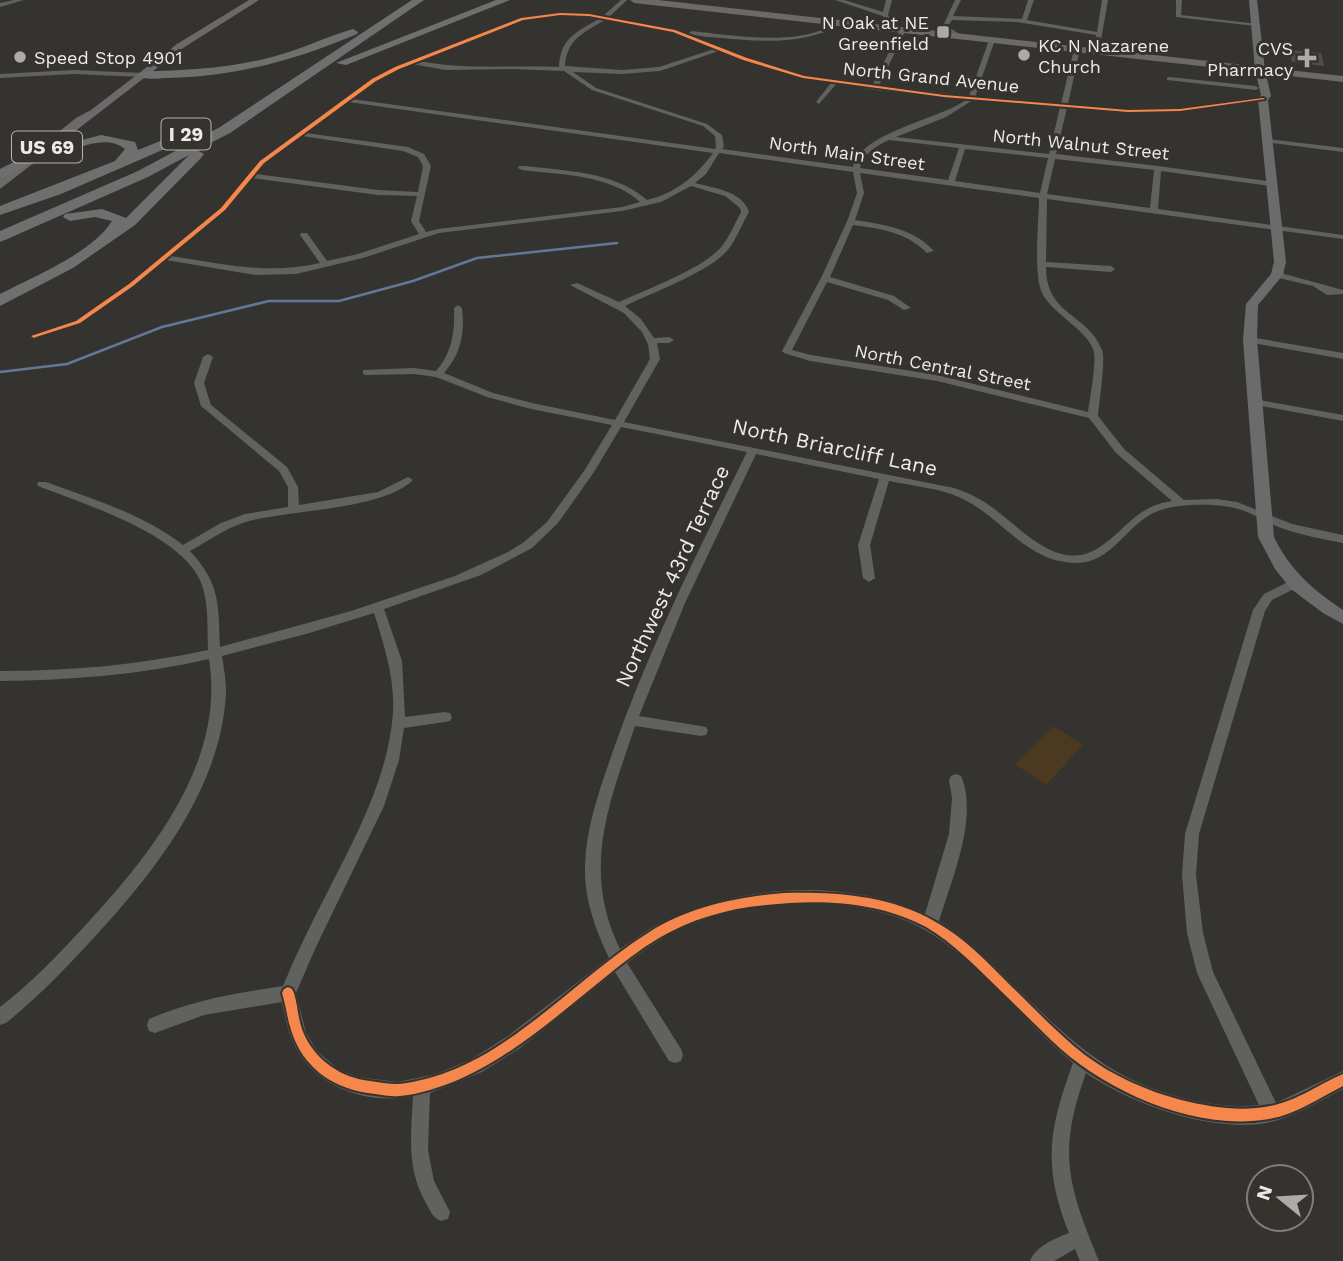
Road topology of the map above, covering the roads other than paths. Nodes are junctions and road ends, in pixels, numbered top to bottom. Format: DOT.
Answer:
graph roads {
  1 [pos="22,0"];
  2 [pos="255,0"];
  3 [pos="419,0"];
  4 [pos="482,0"];
  5 [pos="505,0"];
  6 [pos="622,0"];
  7 [pos="634,0"];
  8 [pos="838,0"];
  9 [pos="889,0"];
  10 [pos="958,0"];
  11 [pos="1031,0"];
  12 [pos="1105,0"];
  13 [pos="1179,0"];
  14 [pos="1253,0"];
  15 [pos="405,4"];
  16 [pos="0,5"];
  17 [pos="871,10"];
  18 [pos="885,12"];
  19 [pos="603,17"];
  20 [pos="950,18"];
  21 [pos="1024,21"];
  22 [pos="839,23"];
  23 [pos="1255,24"];
  24 [pos="944,28"];
  25 [pos="359,30"];
  26 [pos="899,30"];
  27 [pos="927,33"];
  28 [pos="1099,34"];
  29 [pos="691,35"];
  30 [pos="960,36"];
  31 [pos="992,40"];
  32 [pos="719,49"];
  33 [pos="1077,50"];
  34 [pos="1096,52"];
  35 [pos="159,62"];
  36 [pos="413,62"];
  37 [pos="565,70"];
  38 [pos="1259,70"];
  39 [pos="119,73"];
  40 [pos="143,75"];
  41 [pos="0,76"];
  42 [pos="1169,79"];
  43 [pos="1343,79"];
  44 [pos="834,83"];
  45 [pos="289,88"];
  46 [pos="874,88"];
  47 [pos="1256,88"];
  48 [pos="970,99"];
  49 [pos="1263,99"];
  50 [pos="346,100"];
  51 [pos="818,102"];
  52 [pos="1062,106"];
  53 [pos="95,112"];
  54 [pos="249,114"];
  55 [pos="300,134"];
  56 [pos="888,138"];
  57 [pos="1267,141"];
  58 [pos="962,148"];
  59 [pos="1343,149"];
  60 [pos="717,151"];
  61 [pos="53,152"];
  62 [pos="38,154"];
  63 [pos="1053,156"];
  64 [pos="118,166"];
  65 [pos="522,168"];
  66 [pos="1158,168"];
  67 [pos="854,171"];
  68 [pos="0,175"];
  69 [pos="251,176"];
  70 [pos="951,183"];
  71 [pos="691,184"];
  72 [pos="1270,184"];
  73 [pos="0,185"];
  74 [pos="420,194"];
  75 [pos="0,195"];
  76 [pos="1043,196"];
  77 [pos="647,204"];
  78 [pos="0,211"];
  79 [pos="1154,211"];
  80 [pos="850,222"];
  81 [pos="1276,227"];
  82 [pos="423,234"];
  83 [pos="304,235"];
  84 [pos="1343,237"];
  85 [pos="0,238"];
  86 [pos="930,251"];
  87 [pos="166,258"];
  88 [pos="1041,264"];
  89 [pos="326,265"];
  90 [pos="703,265"];
  91 [pos="1111,269"];
  92 [pos="715,270"];
  93 [pos="1277,275"];
  94 [pos="824,278"];
  95 [pos="574,285"];
  96 [pos="1317,286"];
  97 [pos="0,299"];
  98 [pos="618,306"];
  99 [pos="458,308"];
  100 [pos="907,308"];
  101 [pos="34,336"];
  102 [pos="669,340"];
  103 [pos="1250,340"];
  104 [pos="652,341"];
  105 [pos="787,351"];
  106 [pos="1343,355"];
  107 [pos="208,357"];
  108 [pos="366,372"];
  109 [pos="438,374"];
  110 [pos="1254,402"];
  111 [pos="1093,416"];
  112 [pos="1343,418"];
  113 [pos="618,423"];
  114 [pos="753,450"];
  115 [pos="885,477"];
  116 [pos="408,480"];
  117 [pos="42,484"];
  118 [pos="1182,504"];
  119 [pos="294,508"];
  120 [pos="1264,516"];
  121 [pos="1343,539"];
  122 [pos="182,551"];
  123 [pos="869,578"];
  124 [pos="1294,584"];
  125 [pos="378,607"];
  126 [pos="1343,618"];
  127 [pos="215,654"];
  128 [pos="0,676"];
  129 [pos="445,718"];
  130 [pos="630,720"];
  131 [pos="399,723"];
  132 [pos="701,731"];
  133 [pos="956,780"];
  134 [pos="930,924"];
  135 [pos="619,960"];
  136 [pos="288,993"];
  137 [pos="0,1017"];
  138 [pos="155,1025"];
  139 [pos="675,1055"];
  140 [pos="1082,1060"];
  141 [pos="1343,1080"];
  142 [pos="422,1087"];
  143 [pos="1272,1112"];
  144 [pos="441,1212"];
  145 [pos="1079,1238"];
  146 [pos="1039,1261"];
  147 [pos="1090,1261"];
  1 -- 16 [label="street"];
  2 -- 35 [label="main road, US 69"];
  3 -- 15 [label="highway, I 29"];
  4 -- 15 [label="highway"];
  5 -- 45 [label="highway"];
  6 -- 19 [label="street"];
  7 -- 22 [label="main road"];
  8 -- 17 [label="street"];
  9 -- 18 [label="street"];
  10 -- 20 [label="street"];
  11 -- 21 [label="street"];
  12 -- 28 [label="street"];
  13 -- 23 [label="street"];
  14 -- 23 [label="main road"];
  15 -- 25 [label="highway, I 29"];
  15 -- 45 [label="highway, I 29"];
  17 -- 18 [label="street"];
  18 -- 26 [label="street"];
  19 -- 29 [label="street, North Grand Avenue"];
  19 -- 36 [label="street, North Grand Avenue"];
  19 -- 37 [label="street"];
  20 -- 21 [label="street"];
  20 -- 24 [label="street"];
  21 -- 28 [label="street"];
  22 -- 26 [label="main road"];
  22 -- 29 [label="street"];
  23 -- 38 [label="main road"];
  24 -- 27 [label="street"];
  24 -- 30 [label="street"];
  25 -- 40 [label="highway"];
  25 -- 64 [label="highway, I 29"];
  26 -- 27 [label="main road"];
  26 -- 46 [label="street"];
  27 -- 30 [label="main road"];
  28 -- 34 [label="street"];
  29 -- 32 [label="street, North Grand Avenue"];
  30 -- 31 [label="main road"];
  31 -- 33 [label="main road"];
  31 -- 48 [label="street"];
  32 -- 37 [label="street"];
  32 -- 44 [label="street, North Grand Avenue"];
  33 -- 34 [label="main road"];
  33 -- 52 [label="street"];
  34 -- 38 [label="main road"];
  35 -- 39 [label="main road"];
  35 -- 40 [label="main road, US 69"];
  36 -- 37 [label="street"];
  36 -- 50 [label="street, North Grand Avenue"];
  37 -- 60 [label="street"];
  38 -- 43 [label="main road"];
  38 -- 47 [label="main road"];
  38 -- 49 [label="main road"];
  39 -- 40 [label="street"];
  39 -- 41 [label="street"];
  40 -- 53 [label="main road, US 69"];
  42 -- 47 [label="street"];
  44 -- 46 [label="street, North Grand Avenue"];
  44 -- 51 [label="street"];
  45 -- 54 [label="highway, I 29"];
  46 -- 48 [label="street, North Grand Avenue"];
  47 -- 49 [label="main road"];
  48 -- 52 [label="street, North Grand Avenue"];
  48 -- 56 [label="street"];
  49 -- 52 [label="street, North Grand Avenue"];
  49 -- 57 [label="main road"];
  50 -- 55 [label="street, North Grand Avenue"];
  50 -- 60 [label="street, North Main Street"];
  52 -- 63 [label="street"];
  53 -- 61 [label="main road, US 69"];
  53 -- 62 [label="main road, US 69"];
  54 -- 85 [label="highway, I 29"];
  54 -- 97 [label="highway"];
  55 -- 69 [label="street, North Grand Avenue"];
  55 -- 74 [label="street"];
  56 -- 58 [label="street, North Walnut Street"];
  56 -- 67 [label="street"];
  57 -- 59 [label="street"];
  57 -- 72 [label="main road"];
  58 -- 63 [label="street, North Walnut Street"];
  58 -- 70 [label="street"];
  60 -- 67 [label="street, North Main Street"];
  60 -- 71 [label="street"];
  61 -- 64 [label="highway"];
  61 -- 75 [label="main road, US 69"];
  62 -- 68 [label="highway"];
  62 -- 73 [label="main road, US 69"];
  63 -- 66 [label="street, North Walnut Street"];
  63 -- 76 [label="street"];
  64 -- 78 [label="highway, I 29"];
  65 -- 77 [label="street"];
  66 -- 72 [label="street, North Walnut Street"];
  66 -- 79 [label="street"];
  67 -- 70 [label="street, North Main Street"];
  67 -- 80 [label="street"];
  69 -- 74 [label="street"];
  69 -- 87 [label="street, North Grand Avenue"];
  70 -- 76 [label="street, North Main Street"];
  71 -- 77 [label="street"];
  71 -- 90 [label="street"];
  72 -- 81 [label="main road"];
  74 -- 82 [label="street"];
  76 -- 79 [label="street, North Main Street"];
  76 -- 88 [label="street"];
  77 -- 82 [label="street"];
  79 -- 81 [label="street, North Main Street"];
  80 -- 86 [label="street"];
  80 -- 94 [label="street"];
  81 -- 84 [label="street, North Main Street"];
  81 -- 93 [label="main road"];
  82 -- 89 [label="street"];
  83 -- 89 [label="street"];
  85 -- 97 [label="highway"];
  87 -- 89 [label="street"];
  87 -- 101 [label="street, North Grand Avenue"];
  88 -- 91 [label="street"];
  88 -- 111 [label="street"];
  90 -- 92 [label="street"];
  90 -- 98 [label="street"];
  93 -- 96 [label="street"];
  93 -- 103 [label="main road"];
  94 -- 100 [label="street"];
  94 -- 105 [label="street"];
  95 -- 98 [label="street"];
  98 -- 104 [label="street"];
  99 -- 109 [label="street"];
  102 -- 104 [label="street"];
  103 -- 106 [label="street"];
  103 -- 110 [label="main road"];
  104 -- 113 [label="street"];
  105 -- 111 [label="street, North Central Street"];
  107 -- 119 [label="street"];
  108 -- 109 [label="street, North Briarcliff Lane"];
  109 -- 113 [label="street, North Briarcliff Lane"];
  110 -- 112 [label="street"];
  110 -- 120 [label="main road"];
  111 -- 118 [label="street"];
  113 -- 114 [label="street, North Briarcliff Lane"];
  113 -- 125 [label="street"];
  114 -- 115 [label="street, North Briarcliff Lane"];
  114 -- 130 [label="street, Northwest 43rd Terrace"];
  115 -- 118 [label="street, North Briarcliff Lane"];
  115 -- 123 [label="street"];
  116 -- 119 [label="street"];
  117 -- 122 [label="street"];
  118 -- 120 [label="street, North Briarcliff Lane"];
  119 -- 122 [label="street"];
  120 -- 121 [label="street, North Briarcliff Lane"];
  120 -- 124 [label="main road"];
  122 -- 127 [label="street"];
  124 -- 126 [label="main road"];
  124 -- 143 [label="street"];
  125 -- 127 [label="street"];
  125 -- 131 [label="street"];
  127 -- 128 [label="street"];
  127 -- 137 [label="street"];
  129 -- 131 [label="street"];
  130 -- 132 [label="street, Northwest 43rd Terrace"];
  130 -- 135 [label="street, Northwest 43rd Terrace"];
  131 -- 136 [label="street"];
  133 -- 134 [label="street"];
  134 -- 135 [label="street"];
  134 -- 140 [label="street"];
  135 -- 139 [label="street, Northwest 43rd Terrace"];
  135 -- 142 [label="street"];
  136 -- 138 [label="street"];
  136 -- 142 [label="street"];
  140 -- 143 [label="street"];
  140 -- 145 [label="street"];
  141 -- 143 [label="street"];
  142 -- 144 [label="street"];
  145 -- 146 [label="street"];
  145 -- 147 [label="street"];
}
